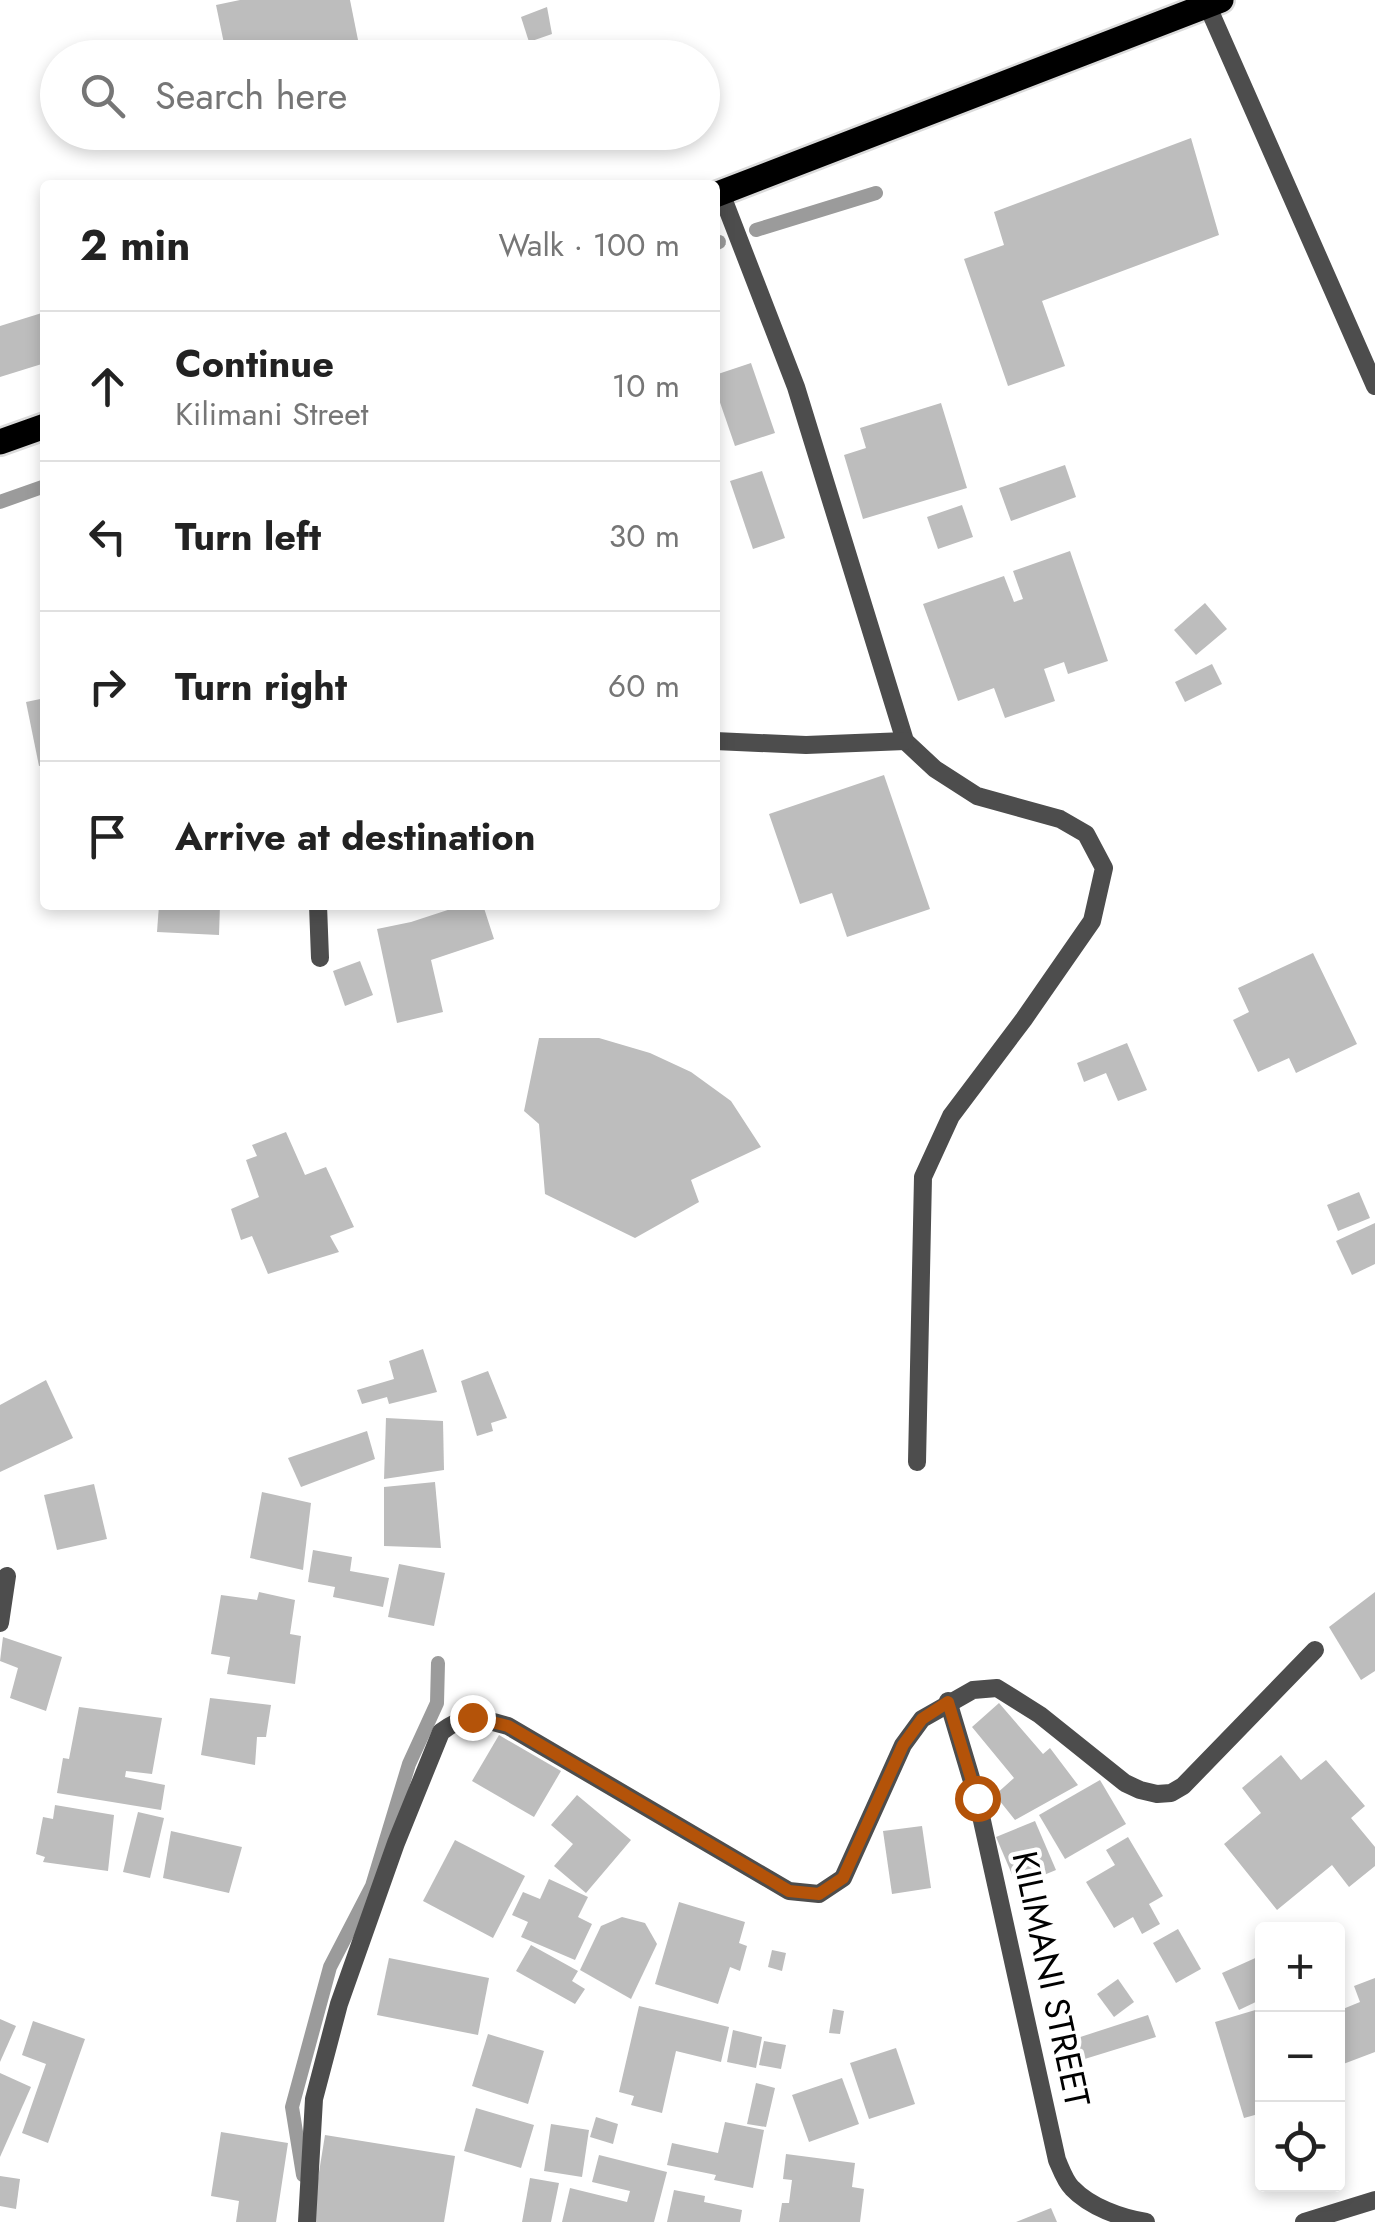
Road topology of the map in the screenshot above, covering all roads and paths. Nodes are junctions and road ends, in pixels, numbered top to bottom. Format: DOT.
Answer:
graph roads {
  1 [pos="1211,2"];
  2 [pos="720,193"];
  3 [pos="720,199"];
  4 [pos="1375,386"];
  5 [pos="40,428"];
  6 [pos="0,442"];
  7 [pos="720,741"];
  8 [pos="905,741"];
  9 [pos="318,910"];
  10 [pos="320,958"];
  11 [pos="916,1462"];
  12 [pos="8,1576"];
  13 [pos="0,1624"];
  14 [pos="1314,1650"];
  15 [pos="948,1702"];
  16 [pos="1375,2200"];
  17 [pos="308,2222"];
  18 [pos="1146,2222"];
  19 [pos="1304,2222"];
  1 -- 2 [label="main road"];
  1 -- 4 [label="street"];
  3 -- 8 [label="street"];
  5 -- 6 [label="main road"];
  7 -- 8 [label="street"];
  8 -- 11 [label="street"];
  9 -- 10 [label="street"];
  12 -- 13 [label="street"];
  14 -- 15 [label="street"];
  15 -- 17 [label="street"];
  15 -- 18 [label="street, KILIMANI STREET"];
  16 -- 19 [label="street"];
}
